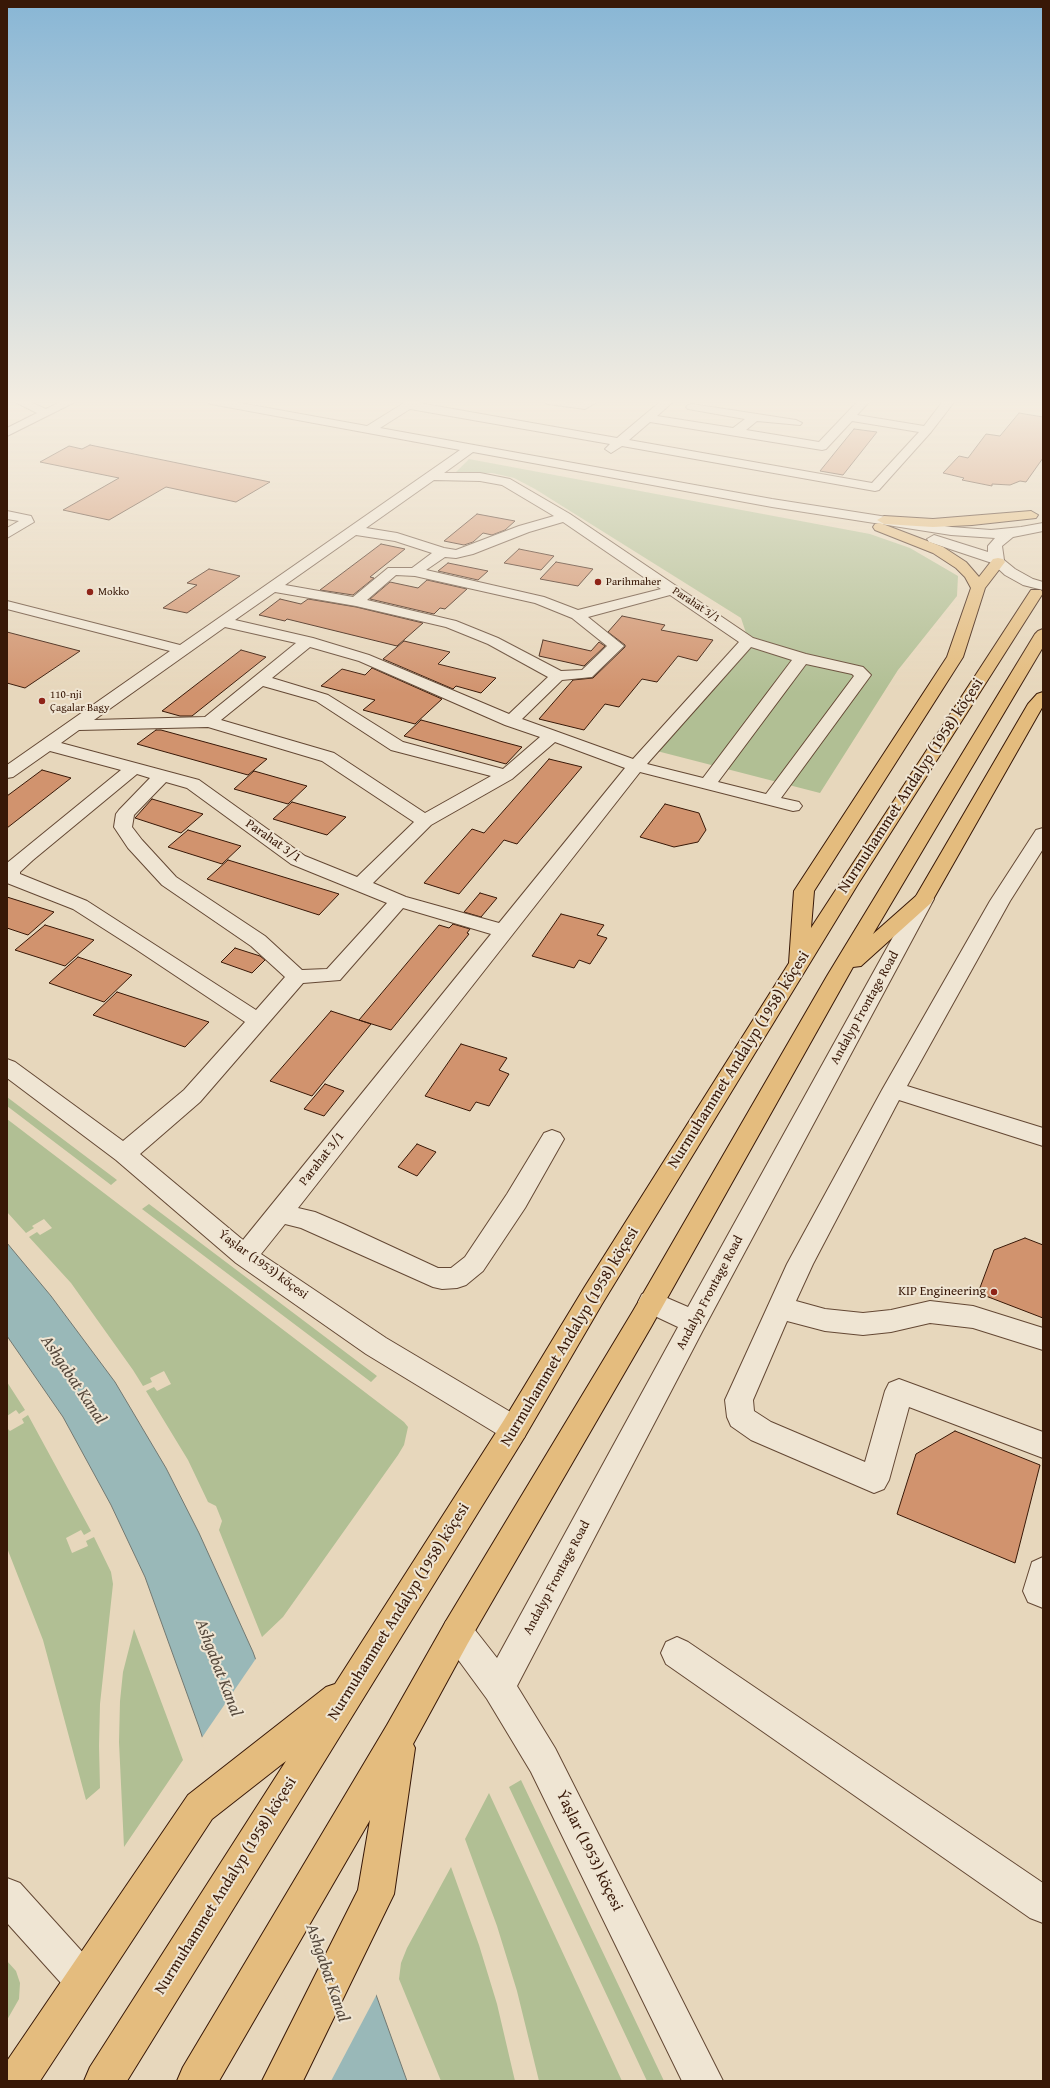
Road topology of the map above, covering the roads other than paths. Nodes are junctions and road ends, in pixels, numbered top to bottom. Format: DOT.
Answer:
graph roads {
  1 [pos="399,498"];
  2 [pos="534,498"];
  3 [pos="747,498"];
  4 [pos="1043,504"];
  5 [pos="1031,514"];
  6 [pos="7,515"];
  7 [pos="565,517"];
  8 [pos="882,524"];
  9 [pos="1043,527"];
  10 [pos="353,530"];
  11 [pos="1020,531"];
  12 [pos="7,534"];
  13 [pos="442,552"];
  14 [pos="998,561"];
  15 [pos="415,572"];
  16 [pos="272,587"];
  17 [pos="978,588"];
  18 [pos="672,590"];
  19 [pos="1040,590"];
  20 [pos="356,602"];
  21 [pos="7,605"];
  22 [pos="577,615"];
  23 [pos="222,622"];
  24 [pos="1043,634"];
  25 [pos="308,641"];
  26 [pos="748,641"];
  27 [pos="183,650"];
  28 [pos="802,658"];
  29 [pos="558,676"];
  30 [pos="260,680"];
  31 [pos="1043,697"];
  32 [pos="511,721"];
  33 [pos="209,722"];
  34 [pos="76,725"];
  35 [pos="551,737"];
  36 [pos="48,745"];
  37 [pos="636,766"];
  38 [pos="134,768"];
  39 [pos="7,773"];
  40 [pos="506,775"];
  41 [pos="162,776"];
  42 [pos="707,785"];
  43 [pos="770,800"];
  44 [pos="793,806"];
  45 [pos="425,821"];
  46 [pos="1043,834"];
  47 [pos="360,885"];
  48 [pos="924,899"];
  49 [pos="399,901"];
  50 [pos="503,931"];
  51 [pos="798,965"];
  52 [pos="837,976"];
  53 [pos="297,978"];
  54 [pos="258,1021"];
  55 [pos="7,1067"];
  56 [pos="893,1090"];
  57 [pos="1043,1137"];
  58 [pos="552,1139"];
  59 [pos="124,1154"];
  60 [pos="279,1213"];
  61 [pos="245,1256"];
  62 [pos="651,1302"];
  63 [pos="781,1308"];
  64 [pos="694,1322"];
  65 [pos="1043,1339"];
  66 [pos="514,1429"];
  67 [pos="1043,1446"];
  68 [pos="1043,1572"];
  69 [pos="1043,1593"];
  70 [pos="457,1632"];
  71 [pos="677,1653"];
  72 [pos="499,1687"];
  73 [pos="352,1689"];
  74 [pos="399,1737"];
  75 [pos="7,1896"];
  76 [pos="1043,1905"];
  77 [pos="83,1980"];
  78 [pos="17,2081"];
  79 [pos="104,2081"];
  80 [pos="197,2081"];
  81 [pos="282,2081"];
  82 [pos="703,2081"];
  1 -- 10 [label="street"];
  2 -- 7 [label="street, Parahat 3/1"];
  3 -- 8 [label="street"];
  4 -- 5 [label="main road"];
  5 -- 8 [label="main road"];
  5 -- 11 [label="main road"];
  6 -- 12 [label="street"];
  7 -- 13 [label="street"];
  7 -- 18 [label="street, Parahat 3/1"];
  8 -- 11 [label="street"];
  8 -- 14 [label="street"];
  8 -- 17 [label="main road"];
  9 -- 11 [label="street"];
  10 -- 13 [label="street"];
  10 -- 16 [label="street"];
  11 -- 14 [label="street"];
  13 -- 15 [label="street"];
  14 -- 17 [label="main road"];
  14 -- 19 [label="street"];
  15 -- 20 [label="street"];
  15 -- 22 [label="street"];
  16 -- 20 [label="street"];
  16 -- 23 [label="street"];
  17 -- 51 [label="main road"];
  18 -- 22 [label="street"];
  18 -- 26 [label="street, Parahat 3/1"];
  19 -- 51 [label="main road, Nurmuhammet Andalyp (1958) köçesi"];
  20 -- 29 [label="street"];
  21 -- 27 [label="street"];
  22 -- 29 [label="street"];
  23 -- 25 [label="street"];
  23 -- 27 [label="street"];
  24 -- 52 [label="main road"];
  25 -- 30 [label="street"];
  25 -- 32 [label="street"];
  26 -- 28 [label="street"];
  26 -- 37 [label="street, Parahat 3/1"];
  27 -- 34 [label="street"];
  28 -- 42 [label="street"];
  28 -- 43 [label="street"];
  29 -- 32 [label="street"];
  30 -- 33 [label="street"];
  30 -- 40 [label="street"];
  31 -- 48 [label="main road"];
  32 -- 35 [label="street"];
  33 -- 34 [label="street"];
  33 -- 45 [label="street"];
  34 -- 36 [label="street"];
  35 -- 37 [label="street"];
  35 -- 40 [label="street"];
  36 -- 38 [label="street, Parahat 3/1"];
  36 -- 39 [label="street"];
  37 -- 42 [label="street"];
  37 -- 50 [label="street, Parahat 3/1"];
  38 -- 41 [label="street, Parahat 3/1"];
  38 -- 54 [label="street"];
  40 -- 45 [label="street"];
  41 -- 47 [label="street, Parahat 3/1"];
  41 -- 53 [label="street"];
  42 -- 43 [label="street"];
  43 -- 44 [label="street"];
  45 -- 47 [label="street"];
  46 -- 56 [label="street"];
  47 -- 49 [label="street, Parahat 3/1"];
  48 -- 52 [label="main road"];
  48 -- 64 [label="street, Andalyp Frontage Road"];
  49 -- 50 [label="street, Parahat 3/1"];
  49 -- 53 [label="street"];
  50 -- 60 [label="street, Parahat 3/1"];
  51 -- 66 [label="main road, Nurmuhammet Andalyp (1958) köçesi"];
  52 -- 62 [label="main road"];
  53 -- 54 [label="street"];
  54 -- 59 [label="street"];
  55 -- 59 [label="street, Ýaşlar (1953) köçesi"];
  56 -- 57 [label="street"];
  56 -- 63 [label="street"];
  58 -- 60 [label="street"];
  59 -- 61 [label="street, Ýaşlar (1953) köçesi"];
  60 -- 61 [label="street, Parahat 3/1"];
  61 -- 66 [label="street, Ýaşlar (1953) köçesi"];
  62 -- 64 [label="street"];
  62 -- 70 [label="main road"];
  63 -- 65 [label="street"];
  63 -- 67 [label="street"];
  64 -- 72 [label="street, Andalyp Frontage Road"];
  66 -- 73 [label="main road, Nurmuhammet Andalyp (1958) köçesi"];
  68 -- 69 [label="street"];
  70 -- 72 [label="street, Ýaşlar (1953) köçesi"];
  70 -- 74 [label="main road"];
  71 -- 76 [label="street"];
  72 -- 82 [label="street, Ýaşlar (1953) köçesi"];
  73 -- 77 [label="main road"];
  73 -- 79 [label="main road, Nurmuhammet Andalyp (1958) köçesi"];
  74 -- 80 [label="main road"];
  74 -- 81 [label="main road"];
  75 -- 77 [label="street"];
  77 -- 78 [label="main road"];
}
